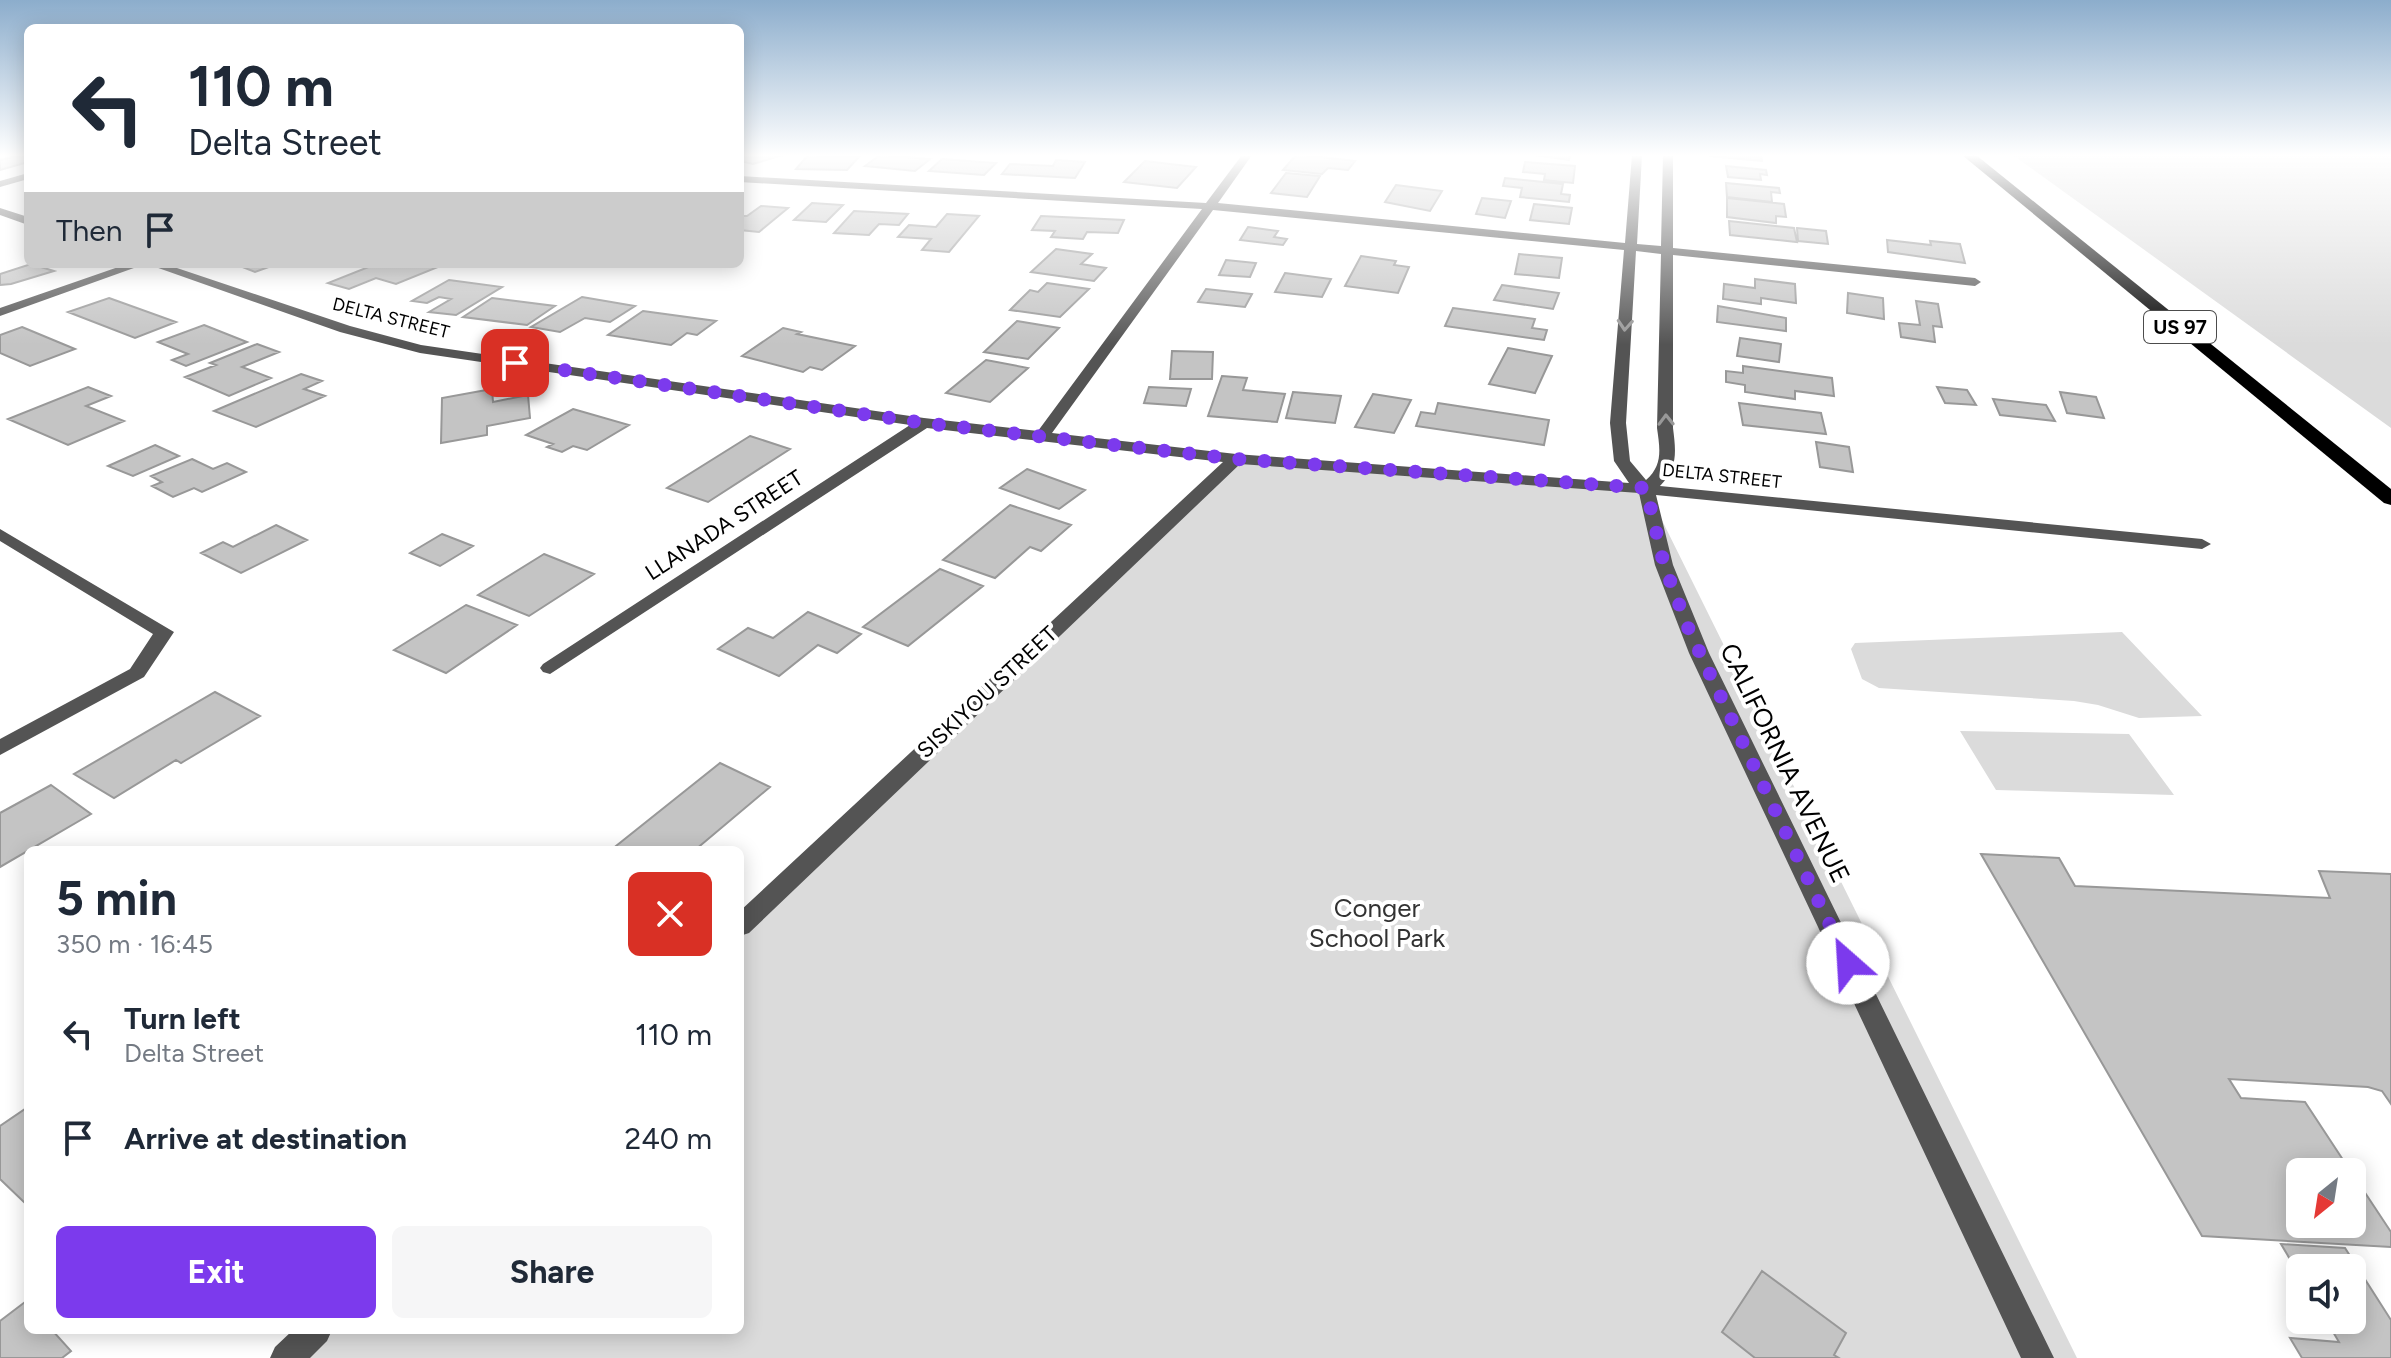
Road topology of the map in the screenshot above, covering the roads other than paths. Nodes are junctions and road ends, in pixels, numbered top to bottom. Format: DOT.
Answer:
graph roads {
  1 [pos="1200,218"];
  2 [pos="1336,218"];
  3 [pos="1633,218"];
  4 [pos="1667,218"];
  5 [pos="2046,218"];
  6 [pos="1631,247"];
  7 [pos="1667,251"];
  8 [pos="127,268"];
  9 [pos="165,268"];
  10 [pos="1975,282"];
  11 [pos="0,312"];
  12 [pos="924,423"];
  13 [pos="1043,435"];
  14 [pos="1236,459"];
  15 [pos="1646,488"];
  16 [pos="2391,499"];
  17 [pos="0,534"];
  18 [pos="2202,544"];
  19 [pos="550,668"];
  20 [pos="0,748"];
  21 [pos="744,922"];
  22 [pos="312,1334"];
  23 [pos="286,1358"];
  24 [pos="2038,1358"];
  1 -- 13 [label="street"];
  2 -- 6 [label="street"];
  3 -- 6 [label="street, CALIFORNIA AVENUE"];
  4 -- 7 [label="street"];
  5 -- 16 [label="highway, US 97"];
  6 -- 7 [label="street"];
  6 -- 15 [label="street, CALIFORNIA AVENUE, one-way"];
  7 -- 10 [label="street"];
  15 -- 7 [label="street, one-way"];
  8 -- 11 [label="street"];
  9 -- 12 [label="street, DELTA STREET"];
  12 -- 13 [label="street, DELTA STREET"];
  12 -- 19 [label="street, LLANADA STREET"];
  13 -- 14 [label="street, DELTA STREET"];
  14 -- 15 [label="street, DELTA STREET"];
  14 -- 21 [label="street, SISKIYOU STREET"];
  15 -- 18 [label="street, DELTA STREET"];
  15 -- 24 [label="street, CALIFORNIA AVENUE"];
  17 -- 20 [label="street"];
  22 -- 23 [label="street"];
}
